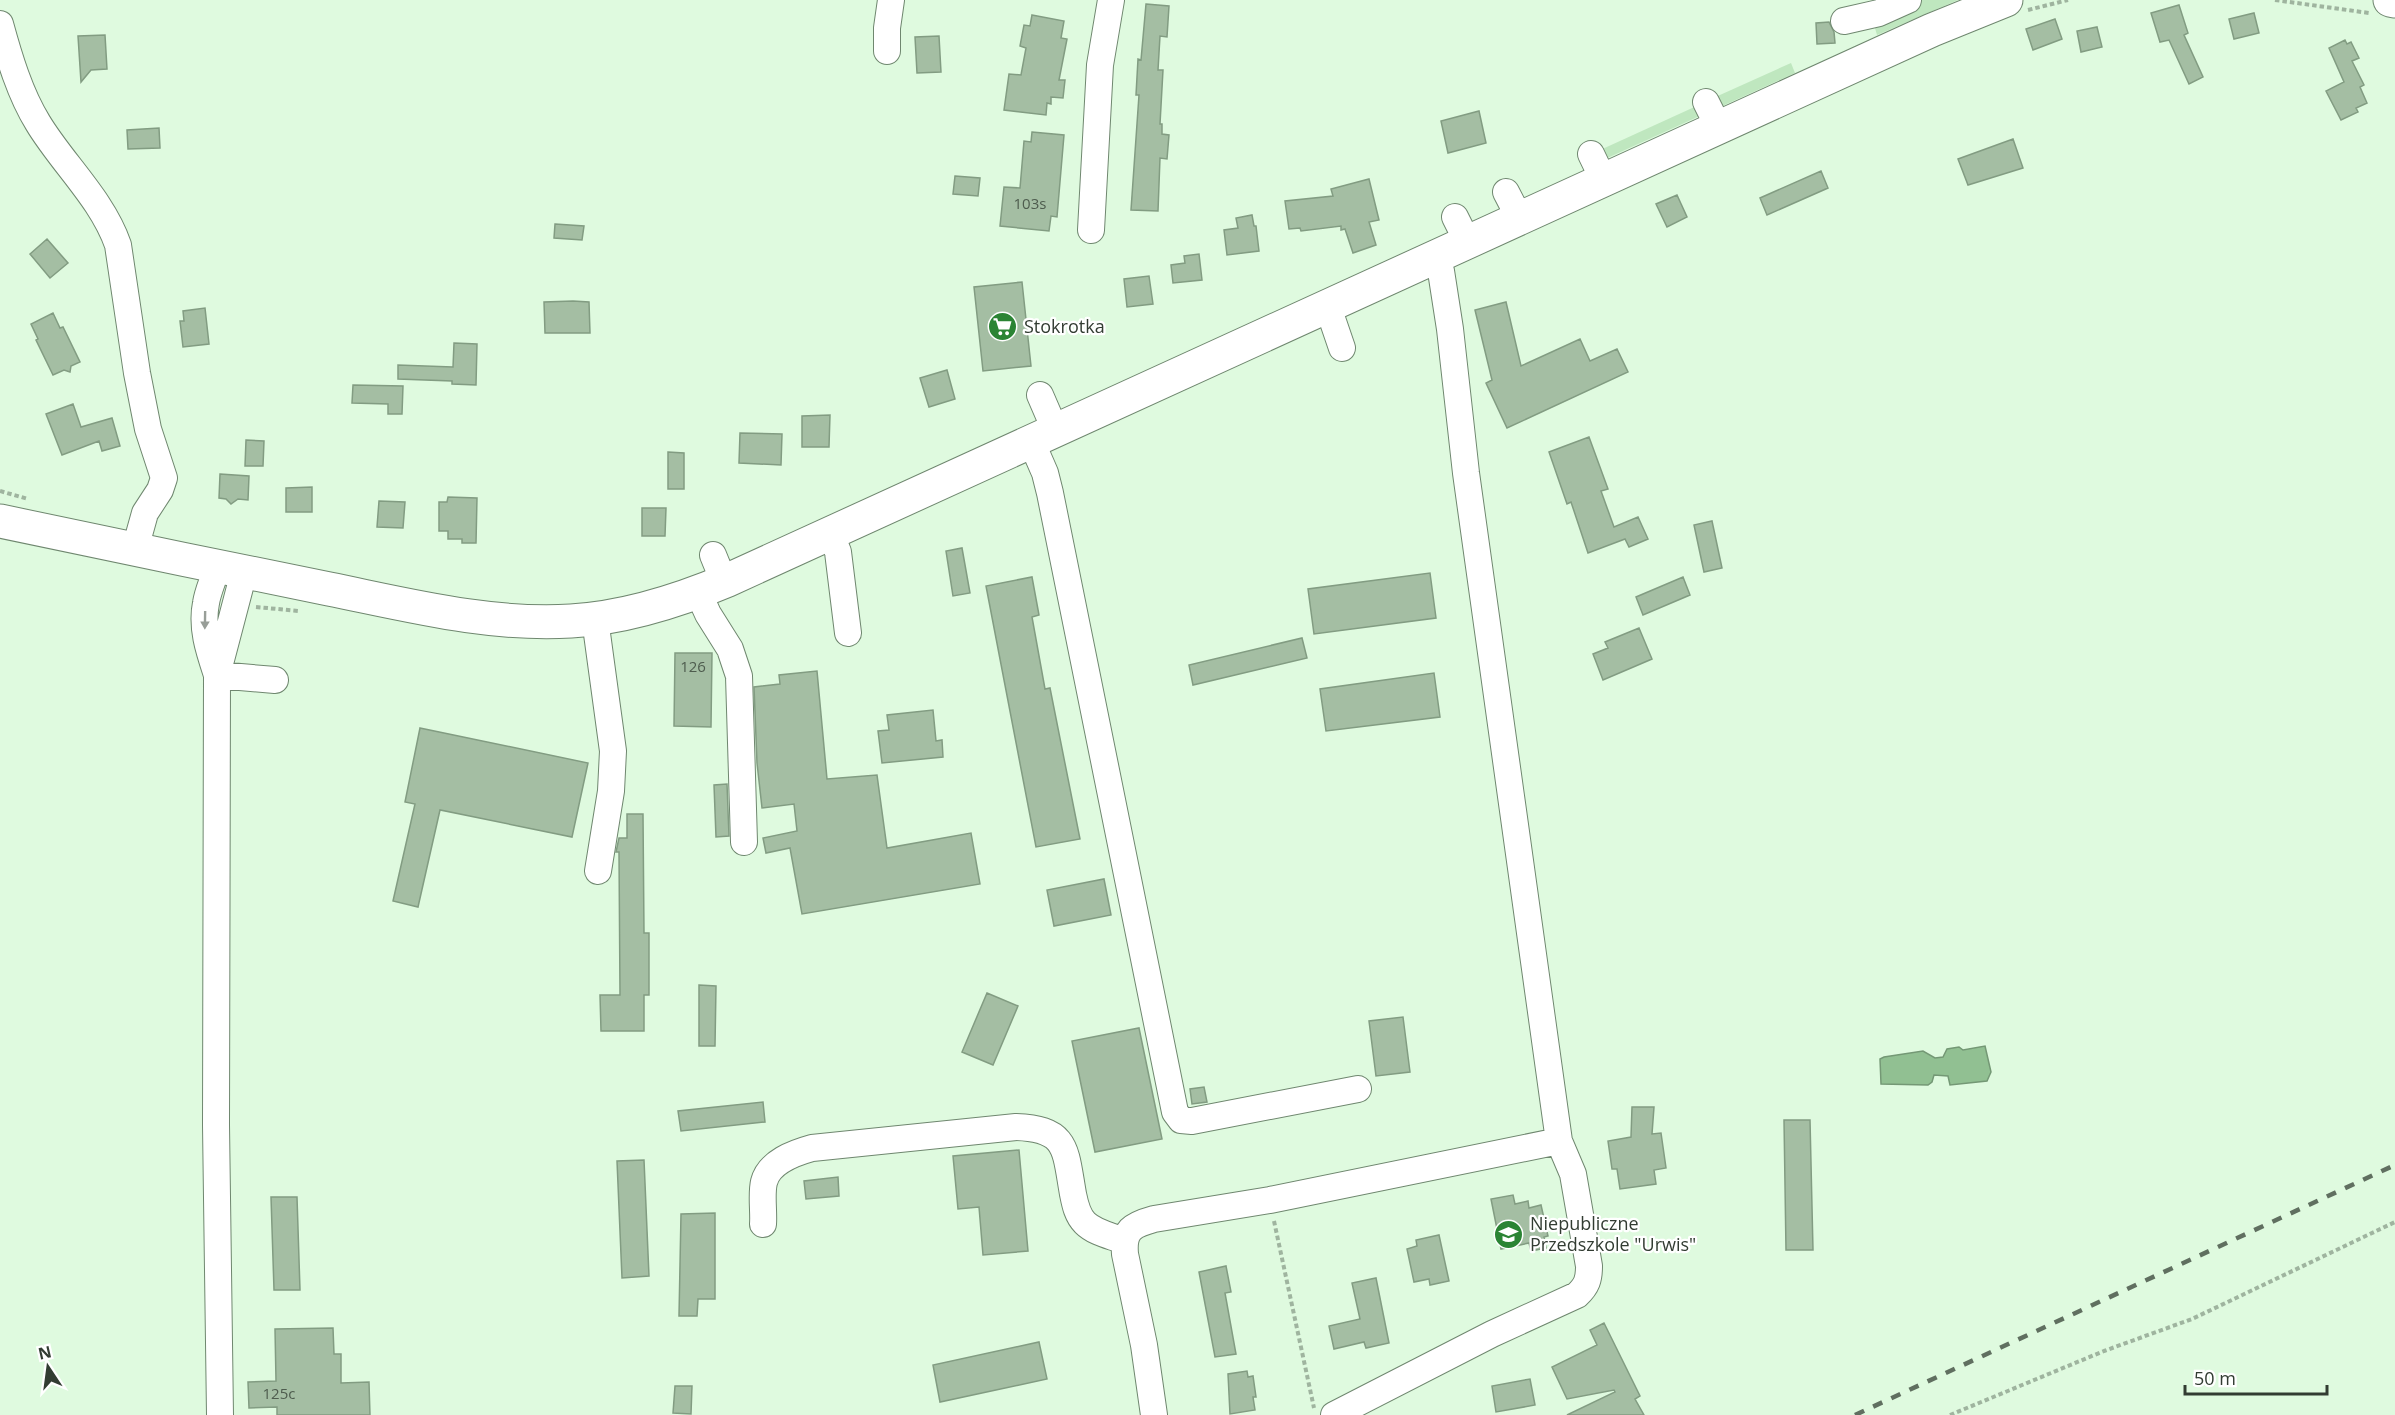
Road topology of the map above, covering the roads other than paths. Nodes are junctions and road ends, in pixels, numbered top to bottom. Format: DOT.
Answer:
graph roads {
  1 [pos="891,0"];
  2 [pos="1111,0"];
  3 [pos="1908,0"];
  4 [pos="2006,0"];
  5 [pos="1844,21"];
  6 [pos="0,24"];
  7 [pos="887,51"];
  8 [pos="1091,230"];
  9 [pos="1436,257"];
  10 [pos="1328,307"];
  11 [pos="1342,348"];
  12 [pos="1040,395"];
  13 [pos="1044,437"];
  14 [pos="0,521"];
  15 [pos="831,534"];
  16 [pos="135,549"];
  17 [pos="231,569"];
  18 [pos="712,576"];
  19 [pos="595,619"];
  20 [pos="848,633"];
  21 [pos="217,675"];
  22 [pos="275,680"];
  23 [pos="744,842"];
  24 [pos="598,871"];
  25 [pos="1358,1089"];
  26 [pos="1559,1141"];
  27 [pos="763,1224"];
  28 [pos="1124,1241"];
  29 [pos="220,1415"];
  30 [pos="1154,1415"];
  31 [pos="1334,1415"];
  1 -- 7 [label="street"];
  2 -- 8 [label="street"];
  3 -- 5 [label="street"];
  4 -- 9 [label="main road"];
  6 -- 16 [label="street"];
  9 -- 10 [label="main road"];
  9 -- 26 [label="street"];
  10 -- 11 [label="street"];
  10 -- 13 [label="main road"];
  12 -- 13 [label="street"];
  13 -- 15 [label="main road"];
  13 -- 25 [label="street"];
  14 -- 16 [label="main road"];
  15 -- 18 [label="main road"];
  15 -- 20 [label="street"];
  16 -- 17 [label="main road"];
  17 -- 19 [label="main road"];
  17 -- 21 [label="street"];
  18 -- 19 [label="main road"];
  18 -- 23 [label="street"];
  19 -- 24 [label="street"];
  21 -- 22 [label="street"];
  21 -- 29 [label="street"];
  26 -- 28 [label="street"];
  26 -- 31 [label="street"];
  27 -- 28 [label="street"];
  28 -- 30 [label="street"];
}
